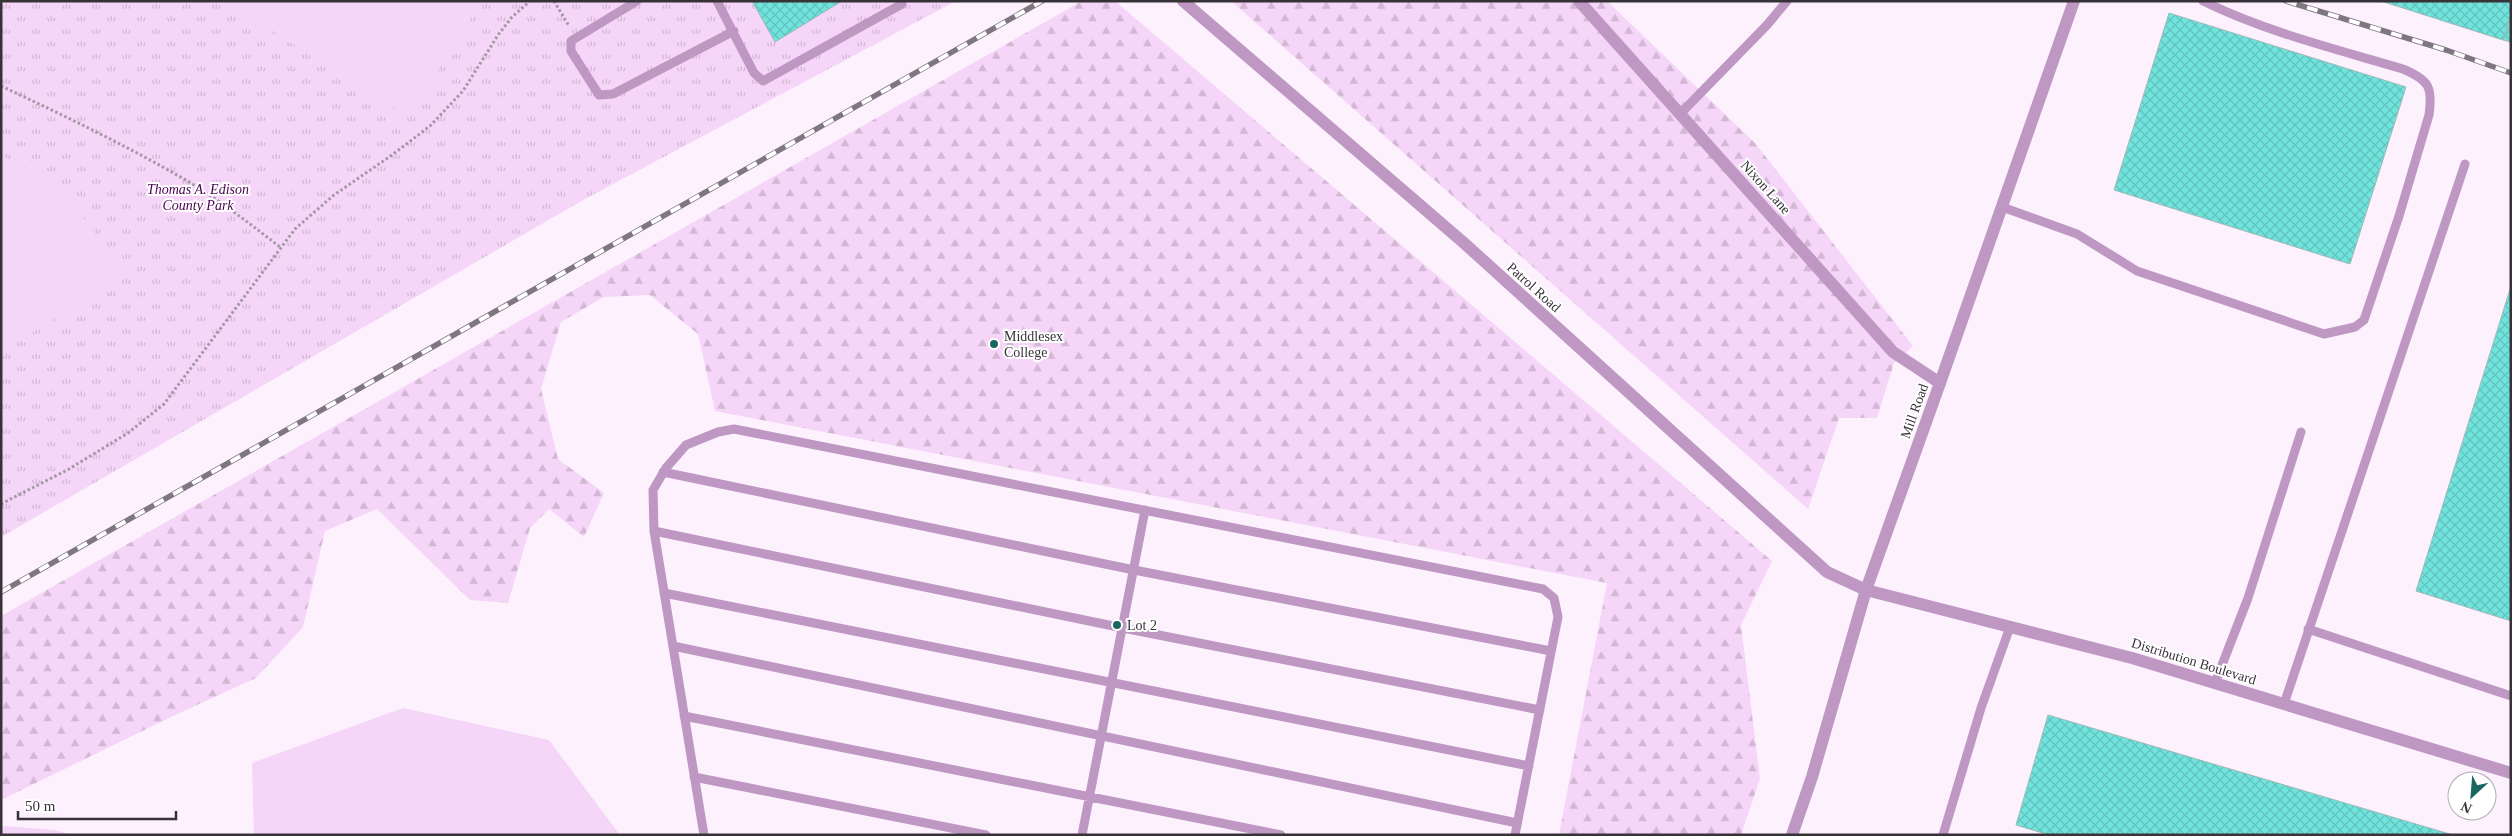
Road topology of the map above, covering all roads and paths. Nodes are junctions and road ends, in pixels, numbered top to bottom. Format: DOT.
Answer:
graph roads {
  1 [pos="530,1"];
  2 [pos="554,1"];
  3 [pos="637,1"];
  4 [pos="717,1"];
  5 [pos="1184,1"];
  6 [pos="1578,1"];
  7 [pos="1787,1"];
  8 [pos="2074,1"];
  9 [pos="2203,1"];
  10 [pos="903,2"];
  11 [pos="734,31"];
  12 [pos="577,38"];
  13 [pos="1,86"];
  14 [pos="1680,114"];
  15 [pos="2465,164"];
  16 [pos="2002,207"];
  17 [pos="280,247"];
  18 [pos="1940,383"];
  19 [pos="2301,432"];
  20 [pos="663,472"];
  21 [pos="1,504"];
  22 [pos="1145,510"];
  23 [pos="654,530"];
  24 [pos="1134,570"];
  25 [pos="1866,590"];
  26 [pos="664,593"];
  27 [pos="2010,627"];
  28 [pos="1123,628"];
  29 [pos="2308,630"];
  30 [pos="673,646"];
  31 [pos="1551,652"];
  32 [pos="1113,682"];
  33 [pos="2215,683"];
  34 [pos="2511,696"];
  35 [pos="2284,704"];
  36 [pos="1540,710"];
  37 [pos="684,716"];
  38 [pos="1102,737"];
  39 [pos="1528,766"];
  40 [pos="2511,772"];
  41 [pos="694,777"];
  42 [pos="1089,796"];
  43 [pos="1517,823"];
  44 [pos="705,835"];
  45 [pos="986,835"];
  46 [pos="1082,835"];
  47 [pos="1281,835"];
  48 [pos="1515,835"];
  49 [pos="1792,835"];
  50 [pos="1942,835"];
  1 -- 17 [label="path"];
  2 -- 12 [label="path"];
  3 -- 12 [label="lane"];
  4 -- 11 [label="lane"];
  5 -- 25 [label="street, Patrol Road"];
  6 -- 14 [label="street, Nixon Lane"];
  7 -- 14 [label="lane"];
  8 -- 16 [label="street, Mill Road"];
  9 -- 16 [label="lane"];
  10 -- 11 [label="lane"];
  11 -- 12 [label="lane"];
  13 -- 17 [label="path"];
  14 -- 18 [label="street, Nixon Lane"];
  15 -- 29 [label="lane"];
  16 -- 18 [label="street, Mill Road"];
  17 -- 21 [label="path"];
  18 -- 25 [label="street, Mill Road"];
  19 -- 33 [label="lane"];
  20 -- 22 [label="lane"];
  20 -- 23 [label="lane"];
  20 -- 24 [label="lane"];
  22 -- 24 [label="lane"];
  22 -- 31 [label="lane"];
  23 -- 26 [label="lane"];
  23 -- 28 [label="lane"];
  24 -- 28 [label="lane"];
  24 -- 31 [label="lane"];
  25 -- 27 [label="street, Distribution Boulevard"];
  25 -- 49 [label="street, Mill Road"];
  26 -- 30 [label="lane"];
  26 -- 32 [label="lane"];
  27 -- 33 [label="street, Distribution Boulevard"];
  27 -- 50 [label="lane"];
  28 -- 32 [label="lane"];
  28 -- 36 [label="lane"];
  29 -- 34 [label="lane"];
  29 -- 35 [label="lane"];
  30 -- 37 [label="lane"];
  30 -- 38 [label="lane"];
  31 -- 36 [label="lane"];
  32 -- 38 [label="lane"];
  32 -- 39 [label="lane"];
  33 -- 35 [label="street, Distribution Boulevard"];
  35 -- 40 [label="street, Distribution Boulevard"];
  36 -- 39 [label="lane"];
  37 -- 41 [label="lane"];
  37 -- 42 [label="lane"];
  38 -- 42 [label="lane"];
  38 -- 43 [label="lane"];
  39 -- 43 [label="lane"];
  41 -- 44 [label="lane"];
  41 -- 45 [label="lane"];
  42 -- 46 [label="lane"];
  42 -- 47 [label="lane"];
  43 -- 48 [label="lane"];
}
